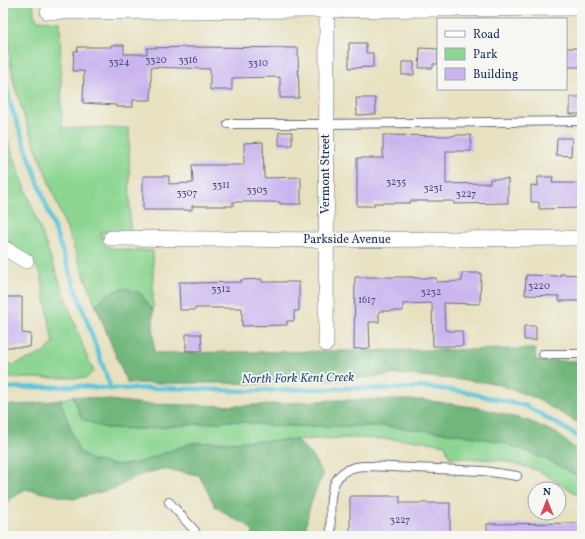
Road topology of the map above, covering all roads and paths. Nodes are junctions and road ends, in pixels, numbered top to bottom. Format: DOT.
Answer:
graph roads {
  1 [pos="327,6"];
  2 [pos="582,8"];
  3 [pos="48,12"];
  4 [pos="582,121"];
  5 [pos="228,124"];
  6 [pos="326,124"];
  7 [pos="111,238"];
  8 [pos="582,238"];
  9 [pos="326,240"];
  10 [pos="3,248"];
  11 [pos="26,261"];
  12 [pos="326,344"];
  13 [pos="543,354"];
  14 [pos="582,354"];
  15 [pos="517,476"];
  16 [pos="169,502"];
  17 [pos="196,536"];
  18 [pos="331,536"];
  1 -- 2 [label="street"];
  1 -- 3 [label="street"];
  1 -- 6 [label="street, Vermont Street"];
  4 -- 6 [label="lane"];
  5 -- 6 [label="lane"];
  6 -- 9 [label="street, Vermont Street"];
  7 -- 9 [label="street, Parkside Avenue"];
  8 -- 9 [label="street, Parkside Avenue"];
  9 -- 12 [label="street, Vermont Street"];
  10 -- 11 [label="street"];
  13 -- 14 [label="lane"];
  15 -- 18 [label="lane"];
  16 -- 17 [label="lane"];
}
